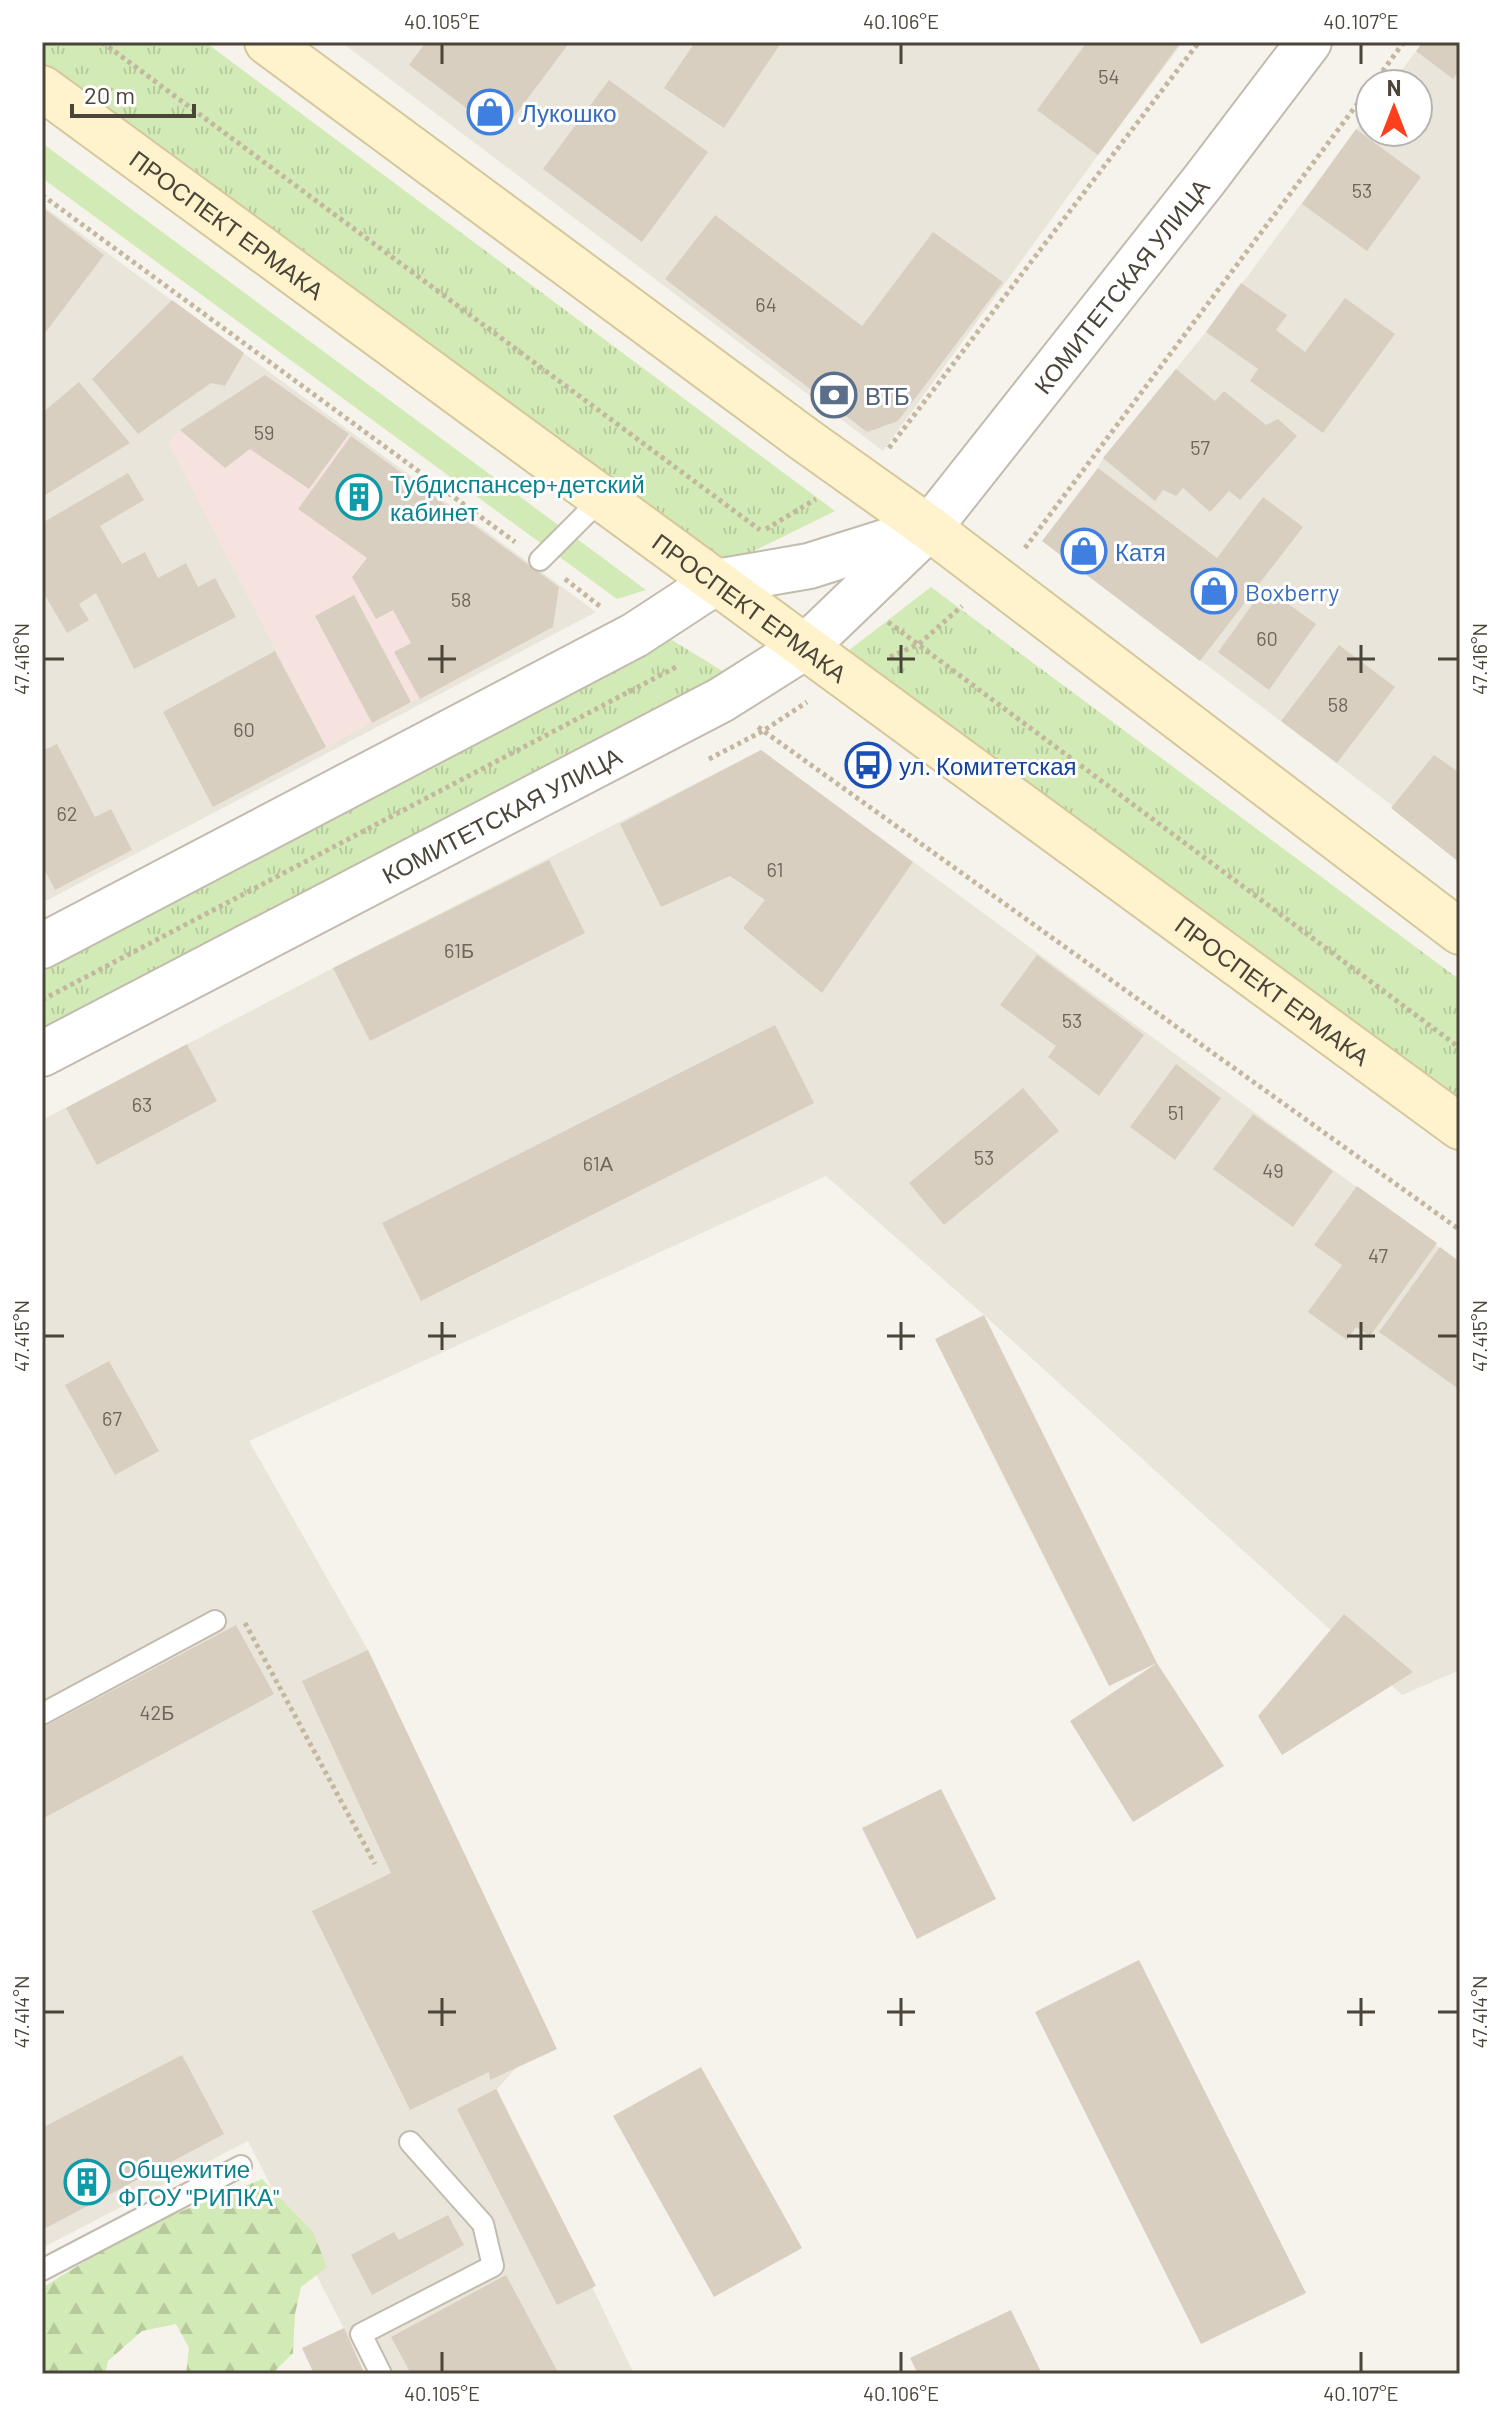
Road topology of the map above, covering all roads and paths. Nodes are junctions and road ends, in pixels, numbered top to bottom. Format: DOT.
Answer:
graph roads {
  1 [pos="1199,42"];
  2 [pos="1309,42"];
  3 [pos="1404,42"];
  4 [pos="290,48"];
  5 [pos="1384,68"];
  6 [pos="42,88"];
  7 [pos="1354,109"];
  8 [pos="42,195"];
  9 [pos="856,476"];
  10 [pos="602,498"];
  11 [pos="929,528"];
  12 [pos="749,536"];
  13 [pos="1019,556"];
  14 [pos="540,560"];
  15 [pos="716,582"];
  16 [pos="635,635"];
  17 [pos="805,647"];
  18 [pos="676,667"];
  19 [pos="721,700"];
  20 [pos="1460,932"];
  21 [pos="42,946"];
  22 [pos="42,1000"];
  23 [pos="42,1054"];
  24 [pos="1460,1127"];
  25 [pos="1460,1230"];
  26 [pos="215,1621"];
  27 [pos="42,1714"];
  28 [pos="375,1864"];
  29 [pos="410,2142"];
  30 [pos="241,2166"];
  31 [pos="42,2270"];
  32 [pos="381,2374"];
  1 -- 9 [label="path"];
  2 -- 11 [label="street, КОМИТЕТСКАЯ УЛИЦА"];
  3 -- 5 [label="path"];
  4 -- 9 [label="main road"];
  6 -- 10 [label="main road, ПРОСПЕКТ ЕРМАКА"];
  7 -- 13 [label="path"];
  8 -- 14 [label="path"];
  9 -- 11 [label="main road"];
  9 -- 12 [label="path"];
  10 -- 14 [label="lane"];
  10 -- 15 [label="main road, ПРОСПЕКТ ЕРМАКА"];
  11 -- 15 [label="street"];
  11 -- 17 [label="street, КОМИТЕТСКАЯ УЛИЦА"];
  11 -- 20 [label="main road"];
  14 -- 16 [label="path"];
  15 -- 16 [label="street"];
  15 -- 17 [label="main road, ПРОСПЕКТ ЕРМАКА"];
  16 -- 18 [label="path"];
  16 -- 21 [label="street"];
  17 -- 19 [label="street, КОМИТЕТСКАЯ УЛИЦА"];
  17 -- 24 [label="main road, ПРОСПЕКТ ЕРМАКА"];
  18 -- 19 [label="path"];
  18 -- 22 [label="path"];
  19 -- 23 [label="street, КОМИТЕТСКАЯ УЛИЦА"];
  19 -- 25 [label="path"];
  26 -- 27 [label="lane"];
  26 -- 28 [label="path"];
  29 -- 32 [label="lane"];
  30 -- 31 [label="lane"];
}
